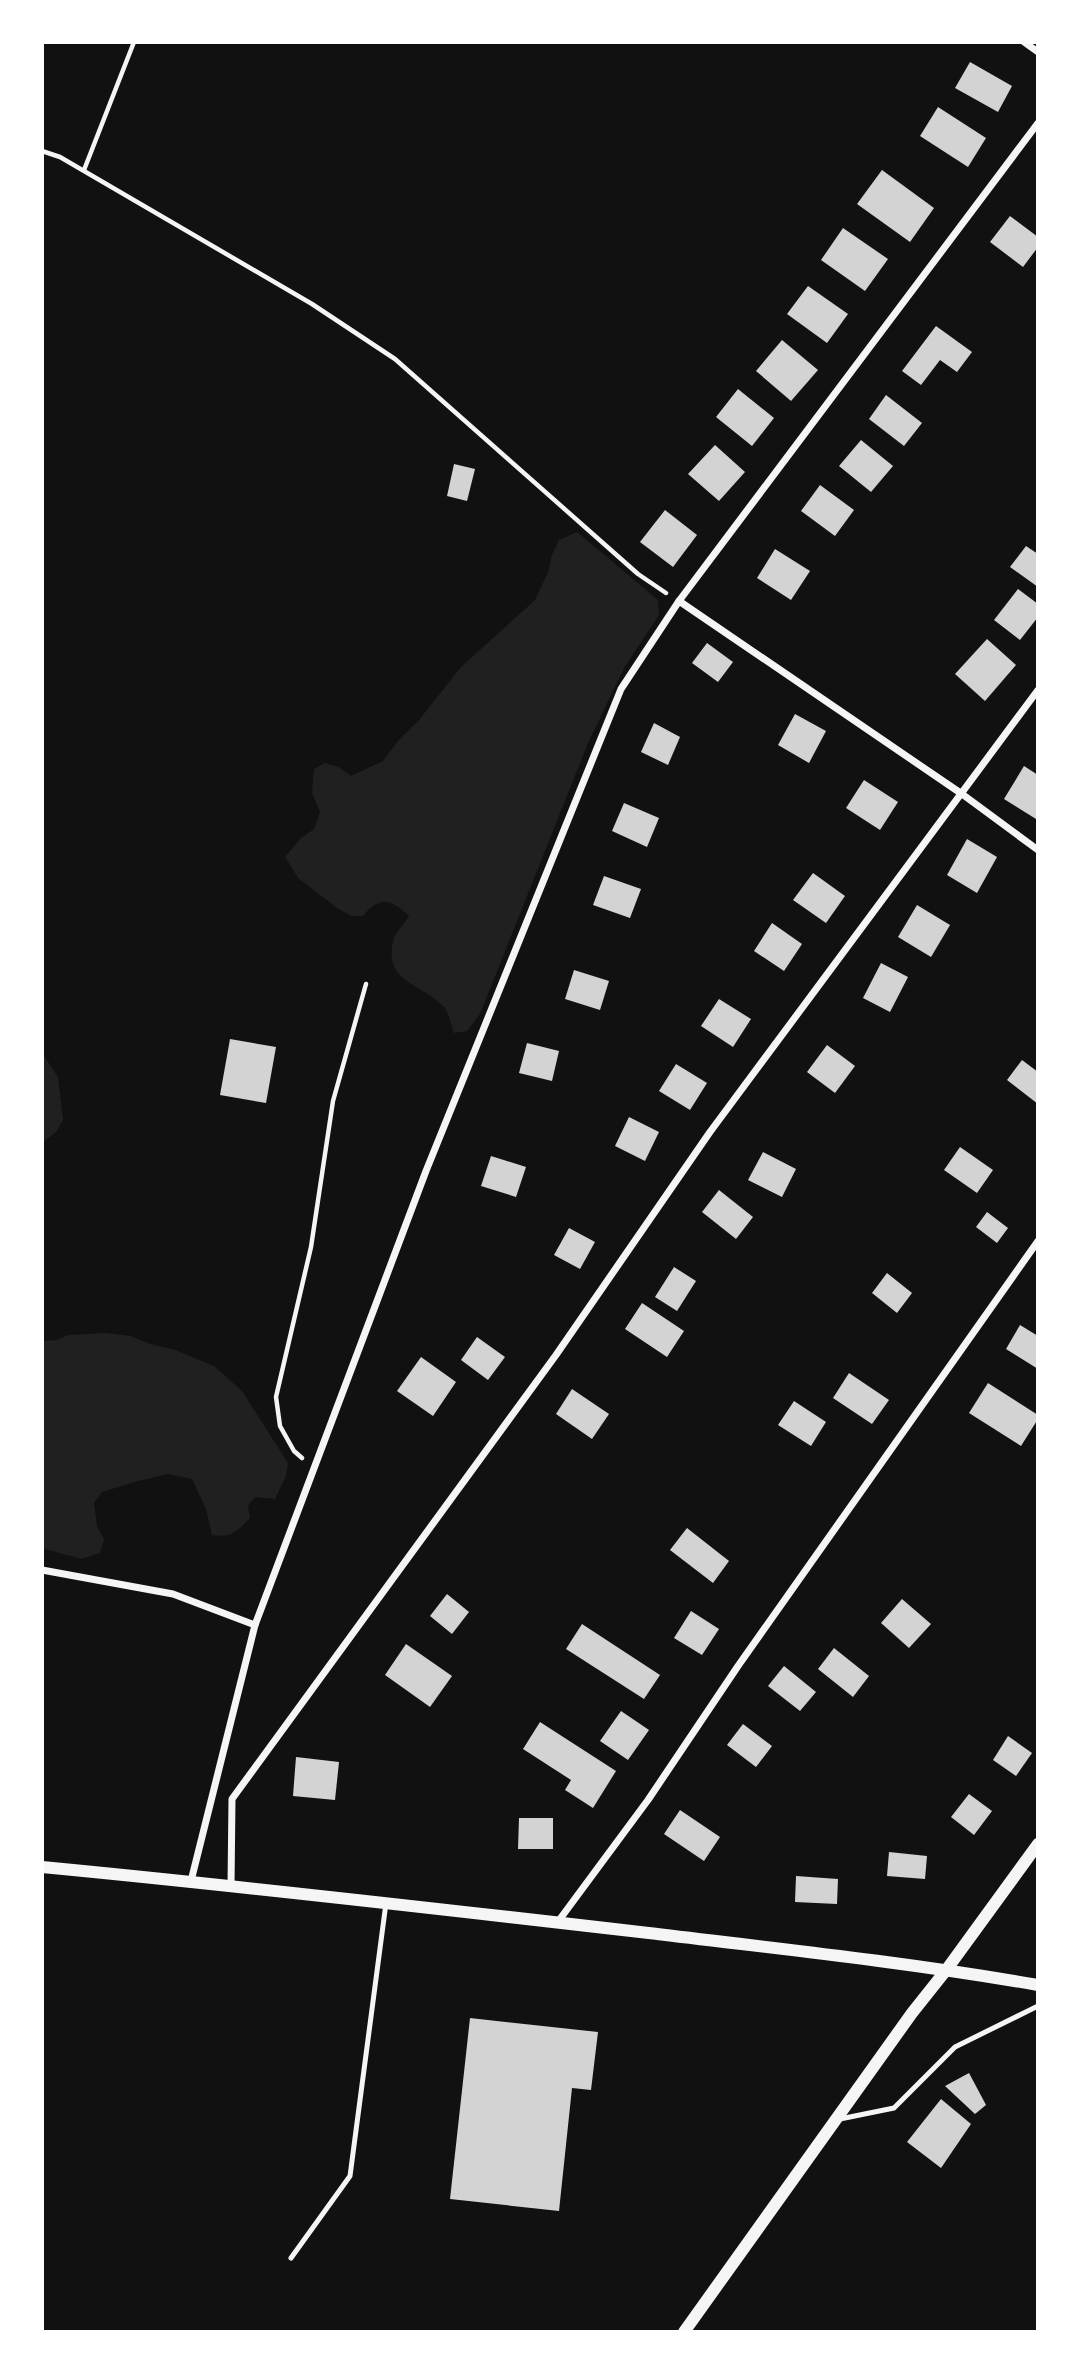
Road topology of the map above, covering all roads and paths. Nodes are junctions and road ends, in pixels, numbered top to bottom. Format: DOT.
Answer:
graph roads {
  1 [pos="134,42"];
  2 [pos="1024,42"];
  3 [pos="1038,52"];
  4 [pos="1038,123"];
  5 [pos="42,151"];
  6 [pos="84,170"];
  7 [pos="678,601"];
  8 [pos="1038,690"];
  9 [pos="962,794"];
  10 [pos="1038,850"];
  11 [pos="366,984"];
  12 [pos="1038,1241"];
  13 [pos="312,1469"];
  14 [pos="42,1570"];
  15 [pos="255,1625"];
  16 [pos="1038,1844"];
  17 [pos="42,1867"];
  18 [pos="191,1881"];
  19 [pos="231,1886"];
  20 [pos="386,1903"];
  21 [pos="557,1923"];
  22 [pos="947,1969"];
  23 [pos="1038,1985"];
  24 [pos="1038,2007"];
  25 [pos="836,2120"];
  26 [pos="291,2258"];
  27 [pos="684,2332"];
  1 -- 6 [label="path"];
  2 -- 3 [label="street"];
  4 -- 7 [label="street"];
  5 -- 6 [label="path"];
  6 -- 7 [label="path"];
  7 -- 9 [label="street"];
  7 -- 13 [label="street"];
  8 -- 9 [label="street"];
  9 -- 10 [label="street"];
  9 -- 19 [label="street"];
  11 -- 13 [label="path"];
  12 -- 21 [label="street"];
  13 -- 15 [label="street"];
  14 -- 15 [label="street"];
  15 -- 18 [label="street"];
  16 -- 22 [label="street"];
  17 -- 18 [label="street"];
  18 -- 19 [label="street"];
  19 -- 20 [label="street"];
  20 -- 21 [label="street"];
  20 -- 26 [label="lane"];
  21 -- 22 [label="street"];
  22 -- 23 [label="street"];
  22 -- 25 [label="street"];
  24 -- 25 [label="lane"];
  25 -- 27 [label="street"];
}
